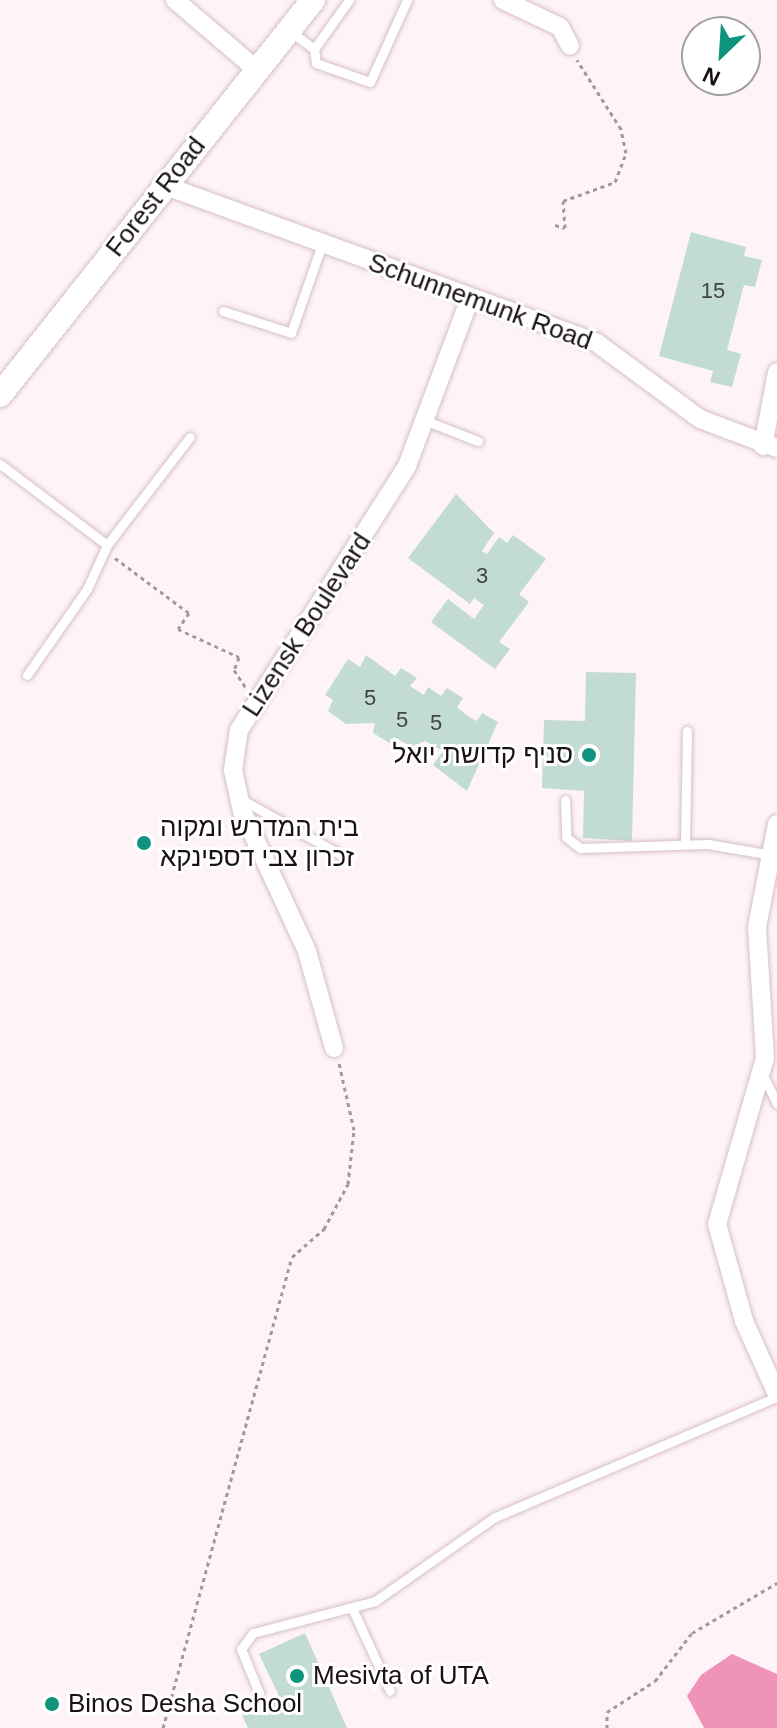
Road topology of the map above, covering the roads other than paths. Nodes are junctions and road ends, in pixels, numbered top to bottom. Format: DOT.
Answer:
graph roads {
  1 [pos="175,0"];
  2 [pos="313,0"];
  3 [pos="349,0"];
  4 [pos="407,0"];
  5 [pos="503,0"];
  6 [pos="289,30"];
  7 [pos="570,46"];
  8 [pos="314,49"];
  9 [pos="257,70"];
  10 [pos="166,186"];
  11 [pos="322,244"];
  12 [pos="470,298"];
  13 [pos="223,311"];
  14 [pos="777,372"];
  15 [pos="0,395"];
  16 [pos="424,420"];
  17 [pos="190,437"];
  18 [pos="478,441"];
  19 [pos="770,447"];
  20 [pos="0,464"];
  21 [pos="107,545"];
  22 [pos="27,675"];
  23 [pos="687,731"];
  24 [pos="239,798"];
  25 [pos="565,800"];
  26 [pos="777,824"];
  27 [pos="685,844"];
  28 [pos="766,854"];
  29 [pos="343,856"];
  30 [pos="334,1048"];
  31 [pos="762,1073"];
  32 [pos="777,1104"];
  33 [pos="776,1389"];
  34 [pos="352,1608"];
  35 [pos="390,1691"];
  36 [pos="259,1693"];
  1 -- 9 [label="street"];
  2 -- 6 [label="street, Forest Road"];
  3 -- 8 [label="lane"];
  4 -- 8 [label="lane"];
  5 -- 7 [label="street"];
  6 -- 8 [label="lane"];
  6 -- 9 [label="street, Forest Road"];
  9 -- 10 [label="street, Forest Road"];
  10 -- 11 [label="street, Schunnemunk Road"];
  10 -- 15 [label="street, Forest Road"];
  11 -- 12 [label="street, Schunnemunk Road"];
  11 -- 13 [label="lane"];
  12 -- 16 [label="street, Lizensk Boulevard"];
  12 -- 19 [label="street, Schunnemunk Road"];
  14 -- 19 [label="street"];
  16 -- 18 [label="lane"];
  16 -- 24 [label="street, Lizensk Boulevard"];
  17 -- 21 [label="lane"];
  20 -- 21 [label="lane"];
  21 -- 22 [label="lane"];
  23 -- 27 [label="lane"];
  24 -- 29 [label="lane"];
  24 -- 30 [label="street, Lizensk Boulevard"];
  25 -- 27 [label="lane"];
  26 -- 28 [label="street"];
  27 -- 28 [label="lane"];
  28 -- 31 [label="street"];
  31 -- 32 [label="lane"];
  31 -- 33 [label="street"];
  33 -- 34 [label="lane"];
  34 -- 35 [label="lane"];
  34 -- 36 [label="lane"];
}
